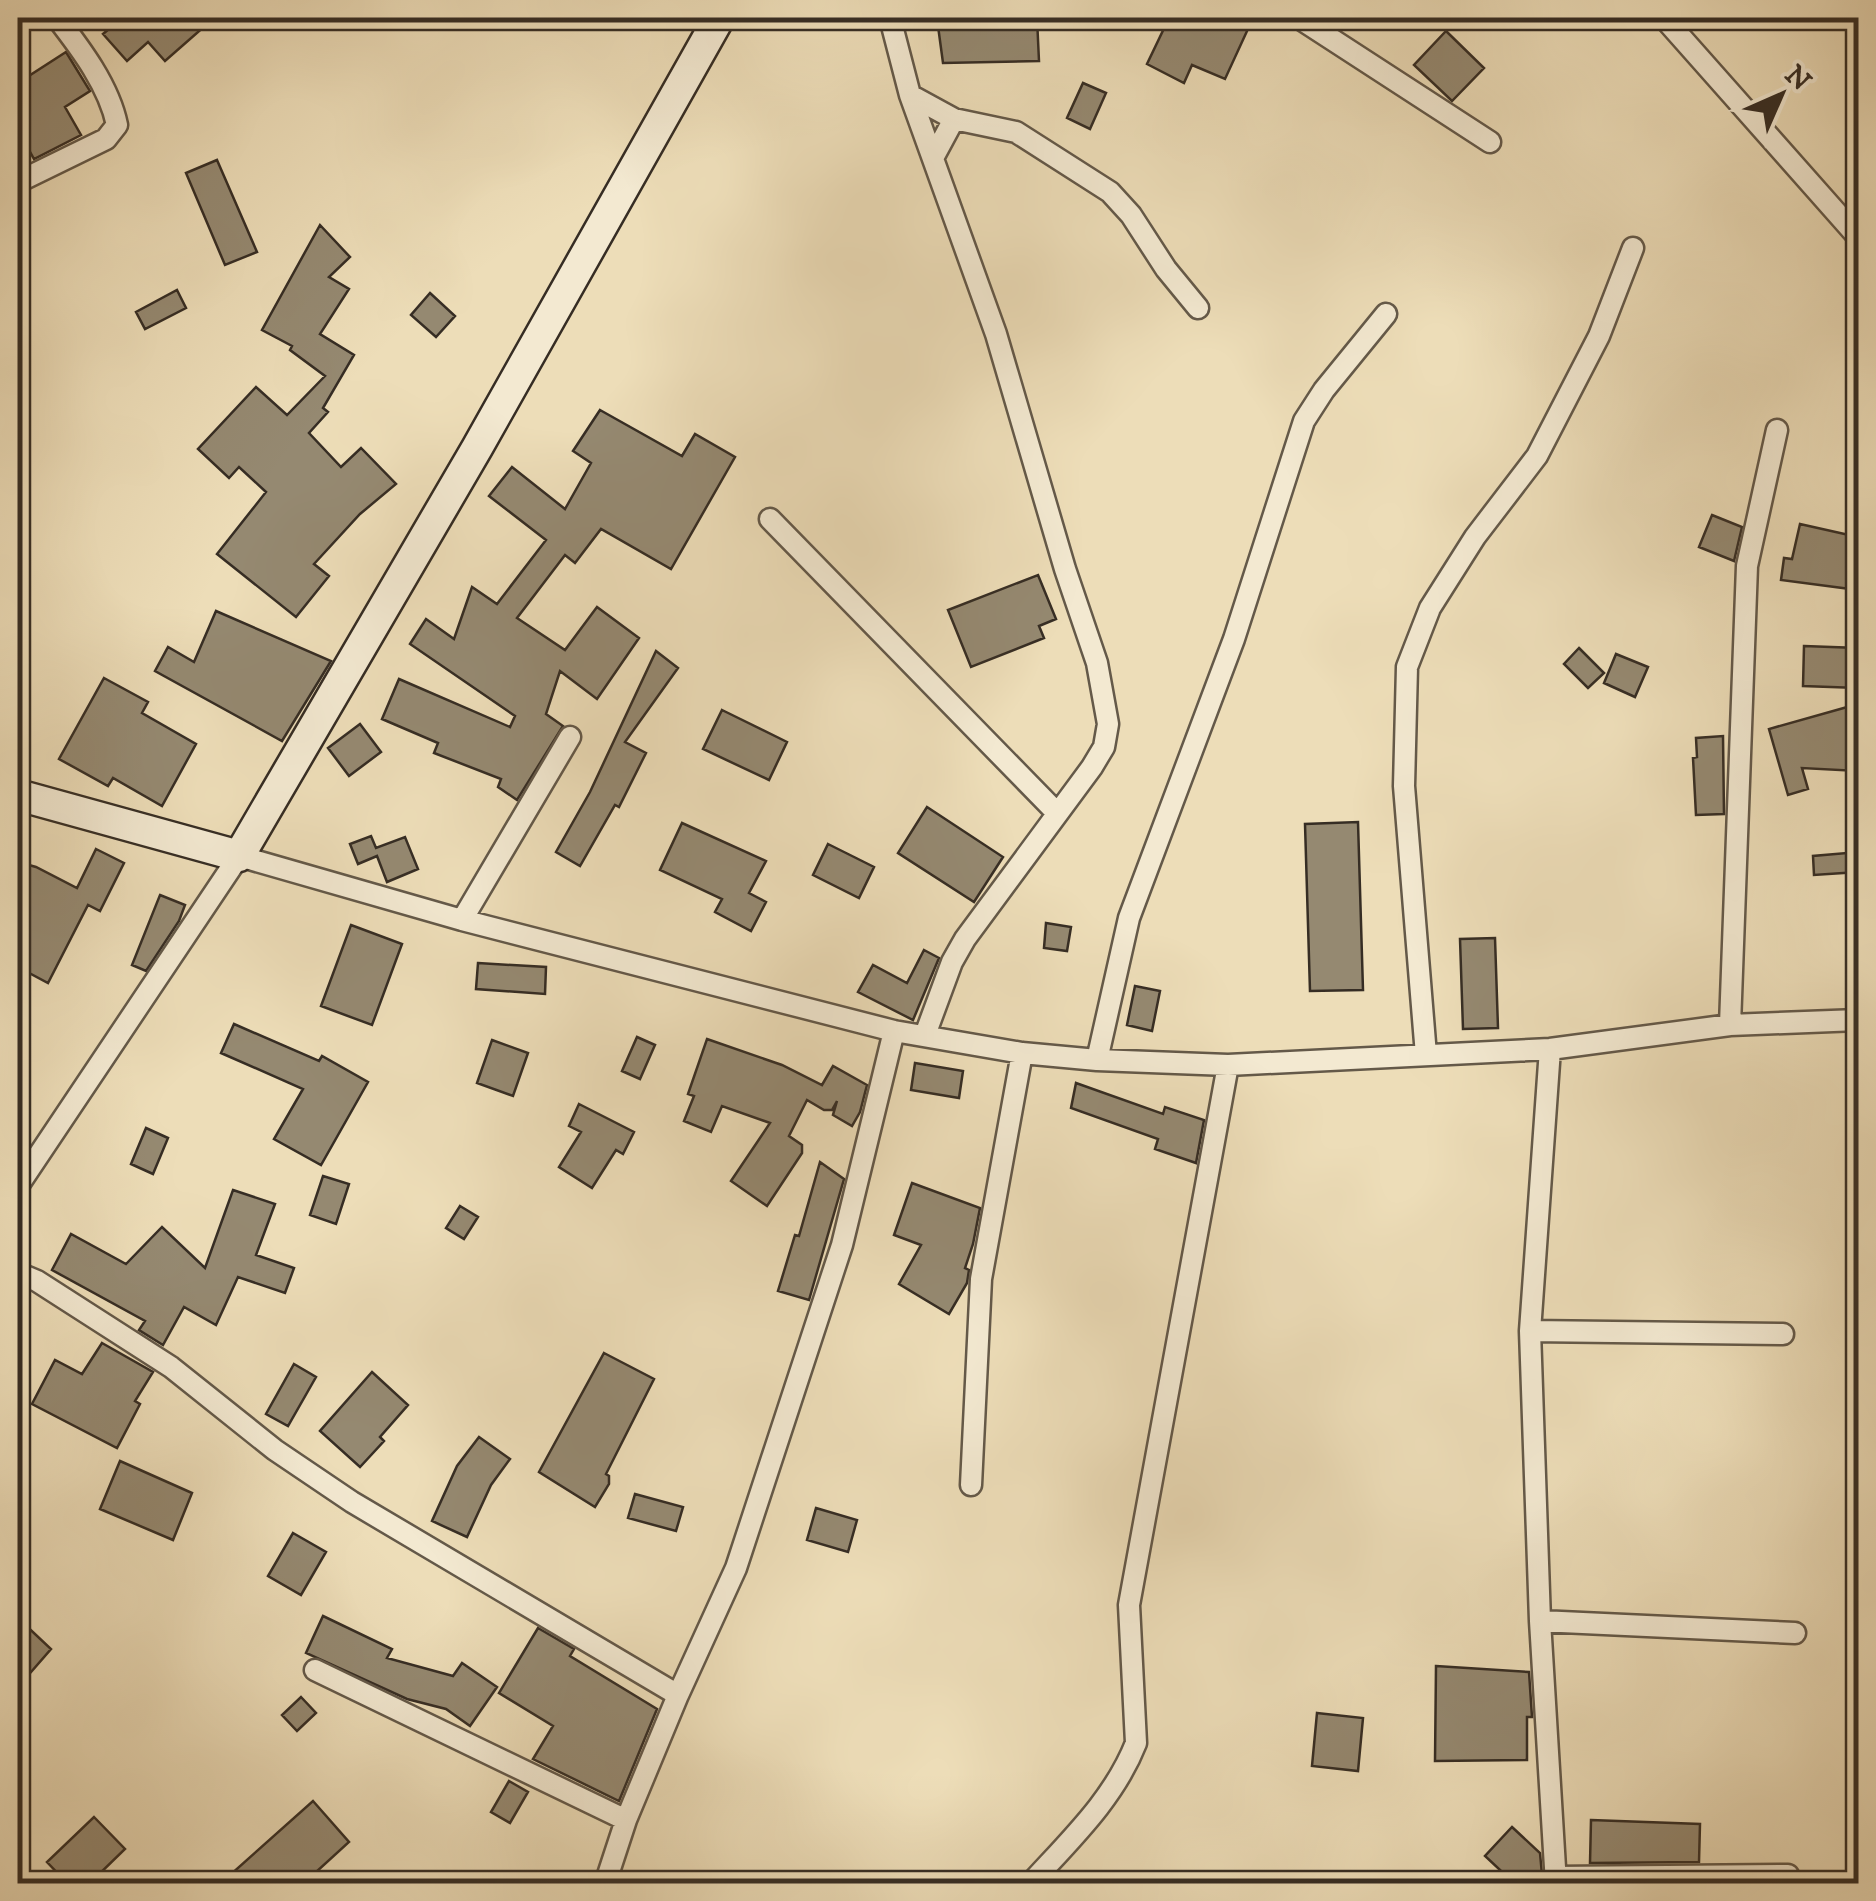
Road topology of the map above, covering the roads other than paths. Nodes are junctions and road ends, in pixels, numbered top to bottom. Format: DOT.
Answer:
graph roads {
  1 [pos="56,18"];
  2 [pos="719,18"];
  3 [pos="890,18"];
  4 [pos="1298,18"];
  5 [pos="1664,18"];
  6 [pos="910,95"];
  7 [pos="954,120"];
  8 [pos="1490,142"];
  9 [pos="933,158"];
  10 [pos="18,182"];
  11 [pos="1858,237"];
  12 [pos="1632,248"];
  13 [pos="1198,308"];
  14 [pos="1386,314"];
  15 [pos="1778,430"];
  16 [pos="770,519"];
  17 [pos="570,736"];
  18 [pos="18,796"];
  19 [pos="1057,813"];
  20 [pos="239,856"];
  21 [pos="462,920"];
  22 [pos="1858,1020"];
  23 [pos="1730,1024"];
  24 [pos="894,1032"];
  25 [pos="925,1036"];
  26 [pos="1550,1049"];
  27 [pos="1022,1053"];
  28 [pos="1426,1054"];
  29 [pos="1097,1060"];
  30 [pos="1228,1065"];
  31 [pos="18,1186"];
  32 [pos="18,1273"];
  33 [pos="1530,1331"];
  34 [pos="1783,1334"];
  35 [pos="971,1485"];
  36 [pos="1540,1622"];
  37 [pos="1795,1633"];
  38 [pos="315,1670"];
  39 [pos="678,1695"];
  40 [pos="626,1820"];
  41 [pos="1788,1875"];
  42 [pos="1556,1880"];
  43 [pos="606,1884"];
  44 [pos="1030,1884"];
  1 -- 10 [label="street"];
  2 -- 20 [label="main road"];
  3 -- 6 [label="street"];
  4 -- 8 [label="street"];
  5 -- 11 [label="street"];
  6 -- 7 [label="street"];
  6 -- 9 [label="street"];
  7 -- 9 [label="street"];
  7 -- 13 [label="street"];
  9 -- 19 [label="street"];
  12 -- 28 [label="street"];
  14 -- 29 [label="street"];
  15 -- 23 [label="street"];
  16 -- 19 [label="street"];
  17 -- 21 [label="street"];
  18 -- 20 [label="main road"];
  19 -- 25 [label="street"];
  20 -- 21 [label="street"];
  20 -- 31 [label="street"];
  21 -- 24 [label="street"];
  22 -- 23 [label="street"];
  23 -- 26 [label="street"];
  24 -- 25 [label="street"];
  24 -- 39 [label="street"];
  25 -- 27 [label="street"];
  26 -- 28 [label="street"];
  26 -- 33 [label="street"];
  27 -- 29 [label="street"];
  27 -- 35 [label="street"];
  28 -- 30 [label="street"];
  29 -- 30 [label="street"];
  30 -- 44 [label="street"];
  32 -- 39 [label="street"];
  33 -- 34 [label="street"];
  33 -- 36 [label="street"];
  36 -- 37 [label="street"];
  36 -- 42 [label="street"];
  38 -- 40 [label="street"];
  39 -- 40 [label="street"];
  40 -- 43 [label="street"];
  41 -- 42 [label="street"];
}
